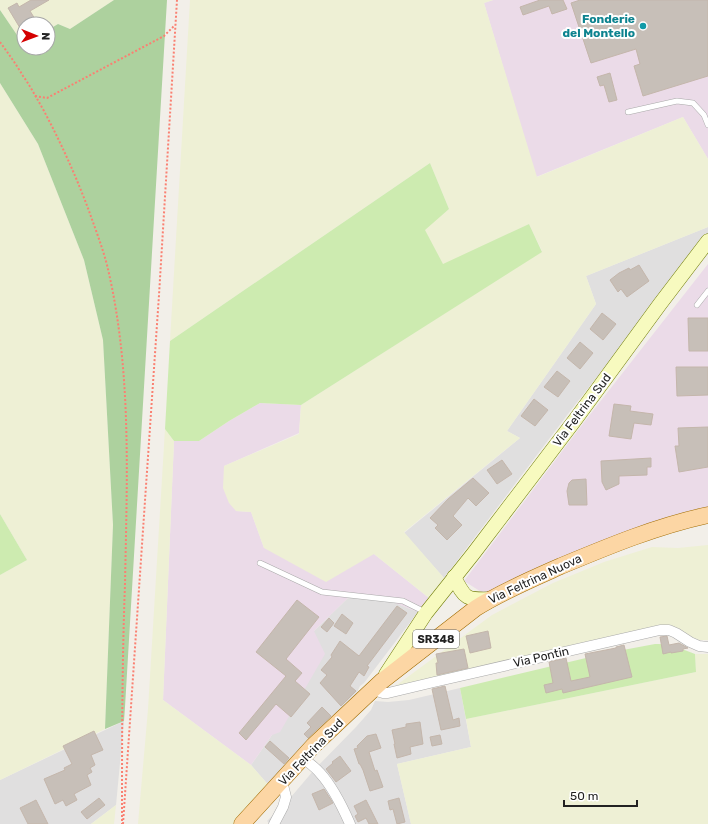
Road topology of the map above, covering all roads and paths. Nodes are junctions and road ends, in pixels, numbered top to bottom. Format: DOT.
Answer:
graph roads {
  1 [pos="177,0"];
  2 [pos="175,25"];
  3 [pos="0,42"];
  4 [pos="36,96"];
  5 [pos="628,112"];
  6 [pos="708,125"];
  7 [pos="708,241"];
  8 [pos="708,291"];
  9 [pos="697,305"];
  10 [pos="708,515"];
  11 [pos="708,526"];
  12 [pos="607,547"];
  13 [pos="260,563"];
  14 [pos="454,576"];
  15 [pos="491,599"];
  16 [pos="426,613"];
  17 [pos="708,647"];
  18 [pos="377,685"];
  19 [pos="303,758"];
  20 [pos="282,781"];
  21 [pos="122,824"];
  22 [pos="242,824"];
  23 [pos="274,824"];
  24 [pos="350,824"];
  1 -- 2 [label="path"];
  2 -- 4 [label="path"];
  2 -- 21 [label="path"];
  3 -- 4 [label="path"];
  4 -- 21 [label="path"];
  5 -- 6 [label="lane"];
  7 -- 14 [label="main road, Via Feltrina Sud"];
  8 -- 9 [label="lane"];
  10 -- 12 [label="main road, Via Feltrina Nuova / SR348"];
  11 -- 12 [label="main road"];
  12 -- 15 [label="main road, Via Feltrina Nuova / SR348"];
  13 -- 16 [label="lane"];
  14 -- 15 [label="main road"];
  14 -- 16 [label="main road, Via Feltrina Sud"];
  15 -- 18 [label="main road, Via Feltrina Nuova / SR348"];
  16 -- 18 [label="main road, Via Feltrina Sud"];
  17 -- 18 [label="street, Via Pontin"];
  18 -- 19 [label="main road, Via Feltrina Sud / SR348"];
  19 -- 20 [label="main road, Via Feltrina Sud"];
  19 -- 24 [label="street"];
  20 -- 22 [label="main road, Via Feltrina Sud"];
  20 -- 23 [label="street"];
}
